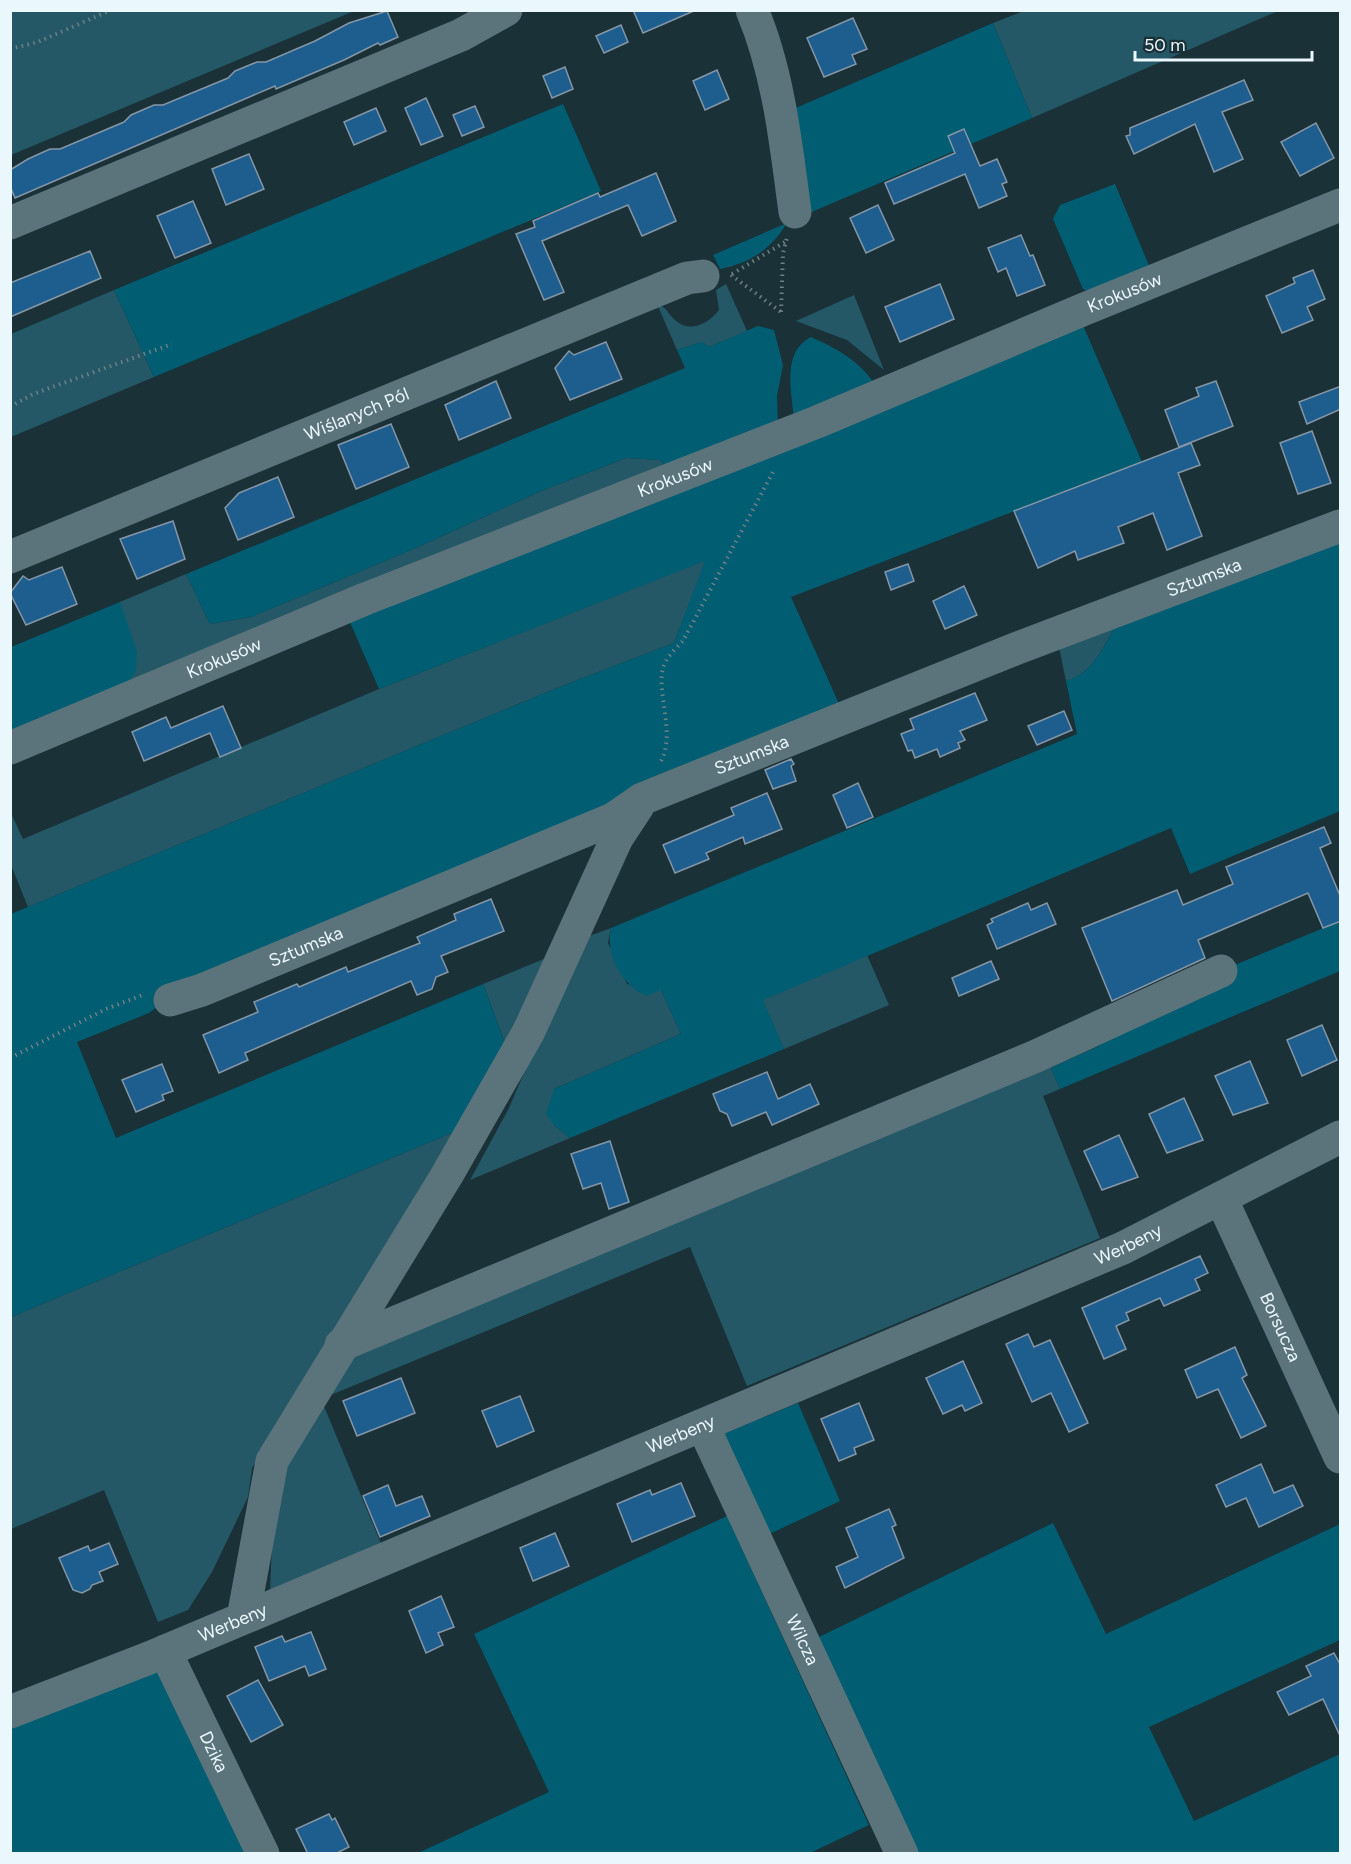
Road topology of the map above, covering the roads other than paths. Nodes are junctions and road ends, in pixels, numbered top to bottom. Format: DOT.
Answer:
graph roads {
  1 [pos="506,10"];
  2 [pos="752,10"];
  3 [pos="1341,206"];
  4 [pos="10,223"];
  5 [pos="790,227"];
  6 [pos="719,276"];
  7 [pos="1341,526"];
  8 [pos="10,557"];
  9 [pos="10,748"];
  10 [pos="642,799"];
  11 [pos="1221,971"];
  12 [pos="159,997"];
  13 [pos="1341,1137"];
  14 [pos="1221,1198"];
  15 [pos="341,1345"];
  16 [pos="703,1426"];
  17 [pos="1341,1457"];
  18 [pos="243,1618"];
  19 [pos="165,1651"];
  20 [pos="10,1712"];
  21 [pos="263,1854"];
  22 [pos="902,1854"];
  1 -- 4 [label="street"];
  2 -- 5 [label="street"];
  3 -- 9 [label="street, Krokusów"];
  6 -- 8 [label="street, Wiślanych Pól"];
  7 -- 10 [label="street, Sztumska"];
  10 -- 12 [label="street, Sztumska"];
  10 -- 15 [label="street"];
  11 -- 15 [label="street"];
  13 -- 14 [label="street, Werbeny"];
  14 -- 16 [label="street, Werbeny"];
  14 -- 17 [label="street, Borsucza"];
  15 -- 18 [label="street"];
  16 -- 18 [label="street, Werbeny"];
  16 -- 22 [label="street, Wilcza"];
  18 -- 19 [label="street, Werbeny"];
  19 -- 20 [label="street, Werbeny"];
  19 -- 21 [label="street, Dzika"];
}
